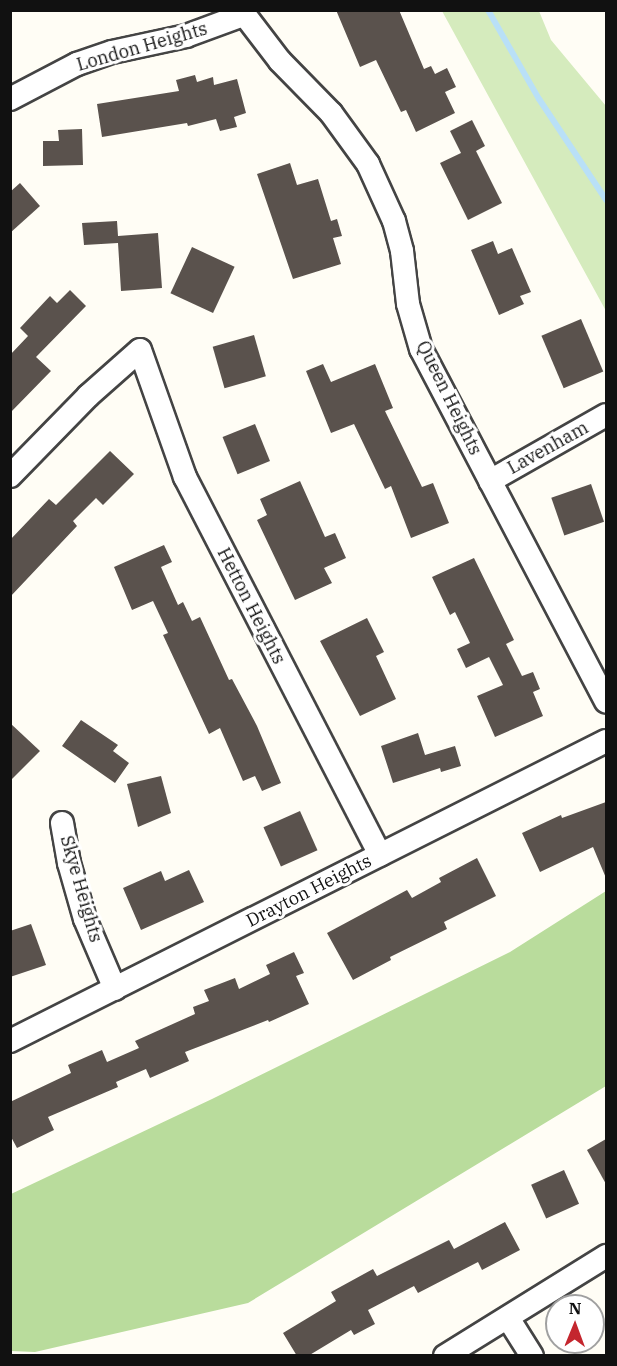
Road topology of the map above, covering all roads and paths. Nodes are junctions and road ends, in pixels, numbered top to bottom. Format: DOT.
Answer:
graph roads {
  1 [pos="242,13"];
  2 [pos="10,99"];
  3 [pos="606,415"];
  4 [pos="10,476"];
  5 [pos="490,481"];
  6 [pos="606,701"];
  7 [pos="606,741"];
  8 [pos="62,823"];
  9 [pos="380,855"];
  10 [pos="115,989"];
  11 [pos="10,1041"];
  12 [pos="606,1256"];
  13 [pos="508,1318"];
  14 [pos="445,1356"];
  15 [pos="532,1356"];
  1 -- 2 [label="street, London Heights"];
  1 -- 5 [label="street, Queen Heights"];
  3 -- 5 [label="street, Lavenham"];
  4 -- 9 [label="street, Hetton Heights"];
  5 -- 6 [label="street, Queen Heights"];
  7 -- 9 [label="street, Drayton Heights"];
  8 -- 10 [label="street, Skye Heights"];
  9 -- 10 [label="street, Drayton Heights"];
  10 -- 11 [label="street, Drayton Heights"];
  12 -- 13 [label="street"];
  13 -- 14 [label="street"];
  13 -- 15 [label="street"];
}
